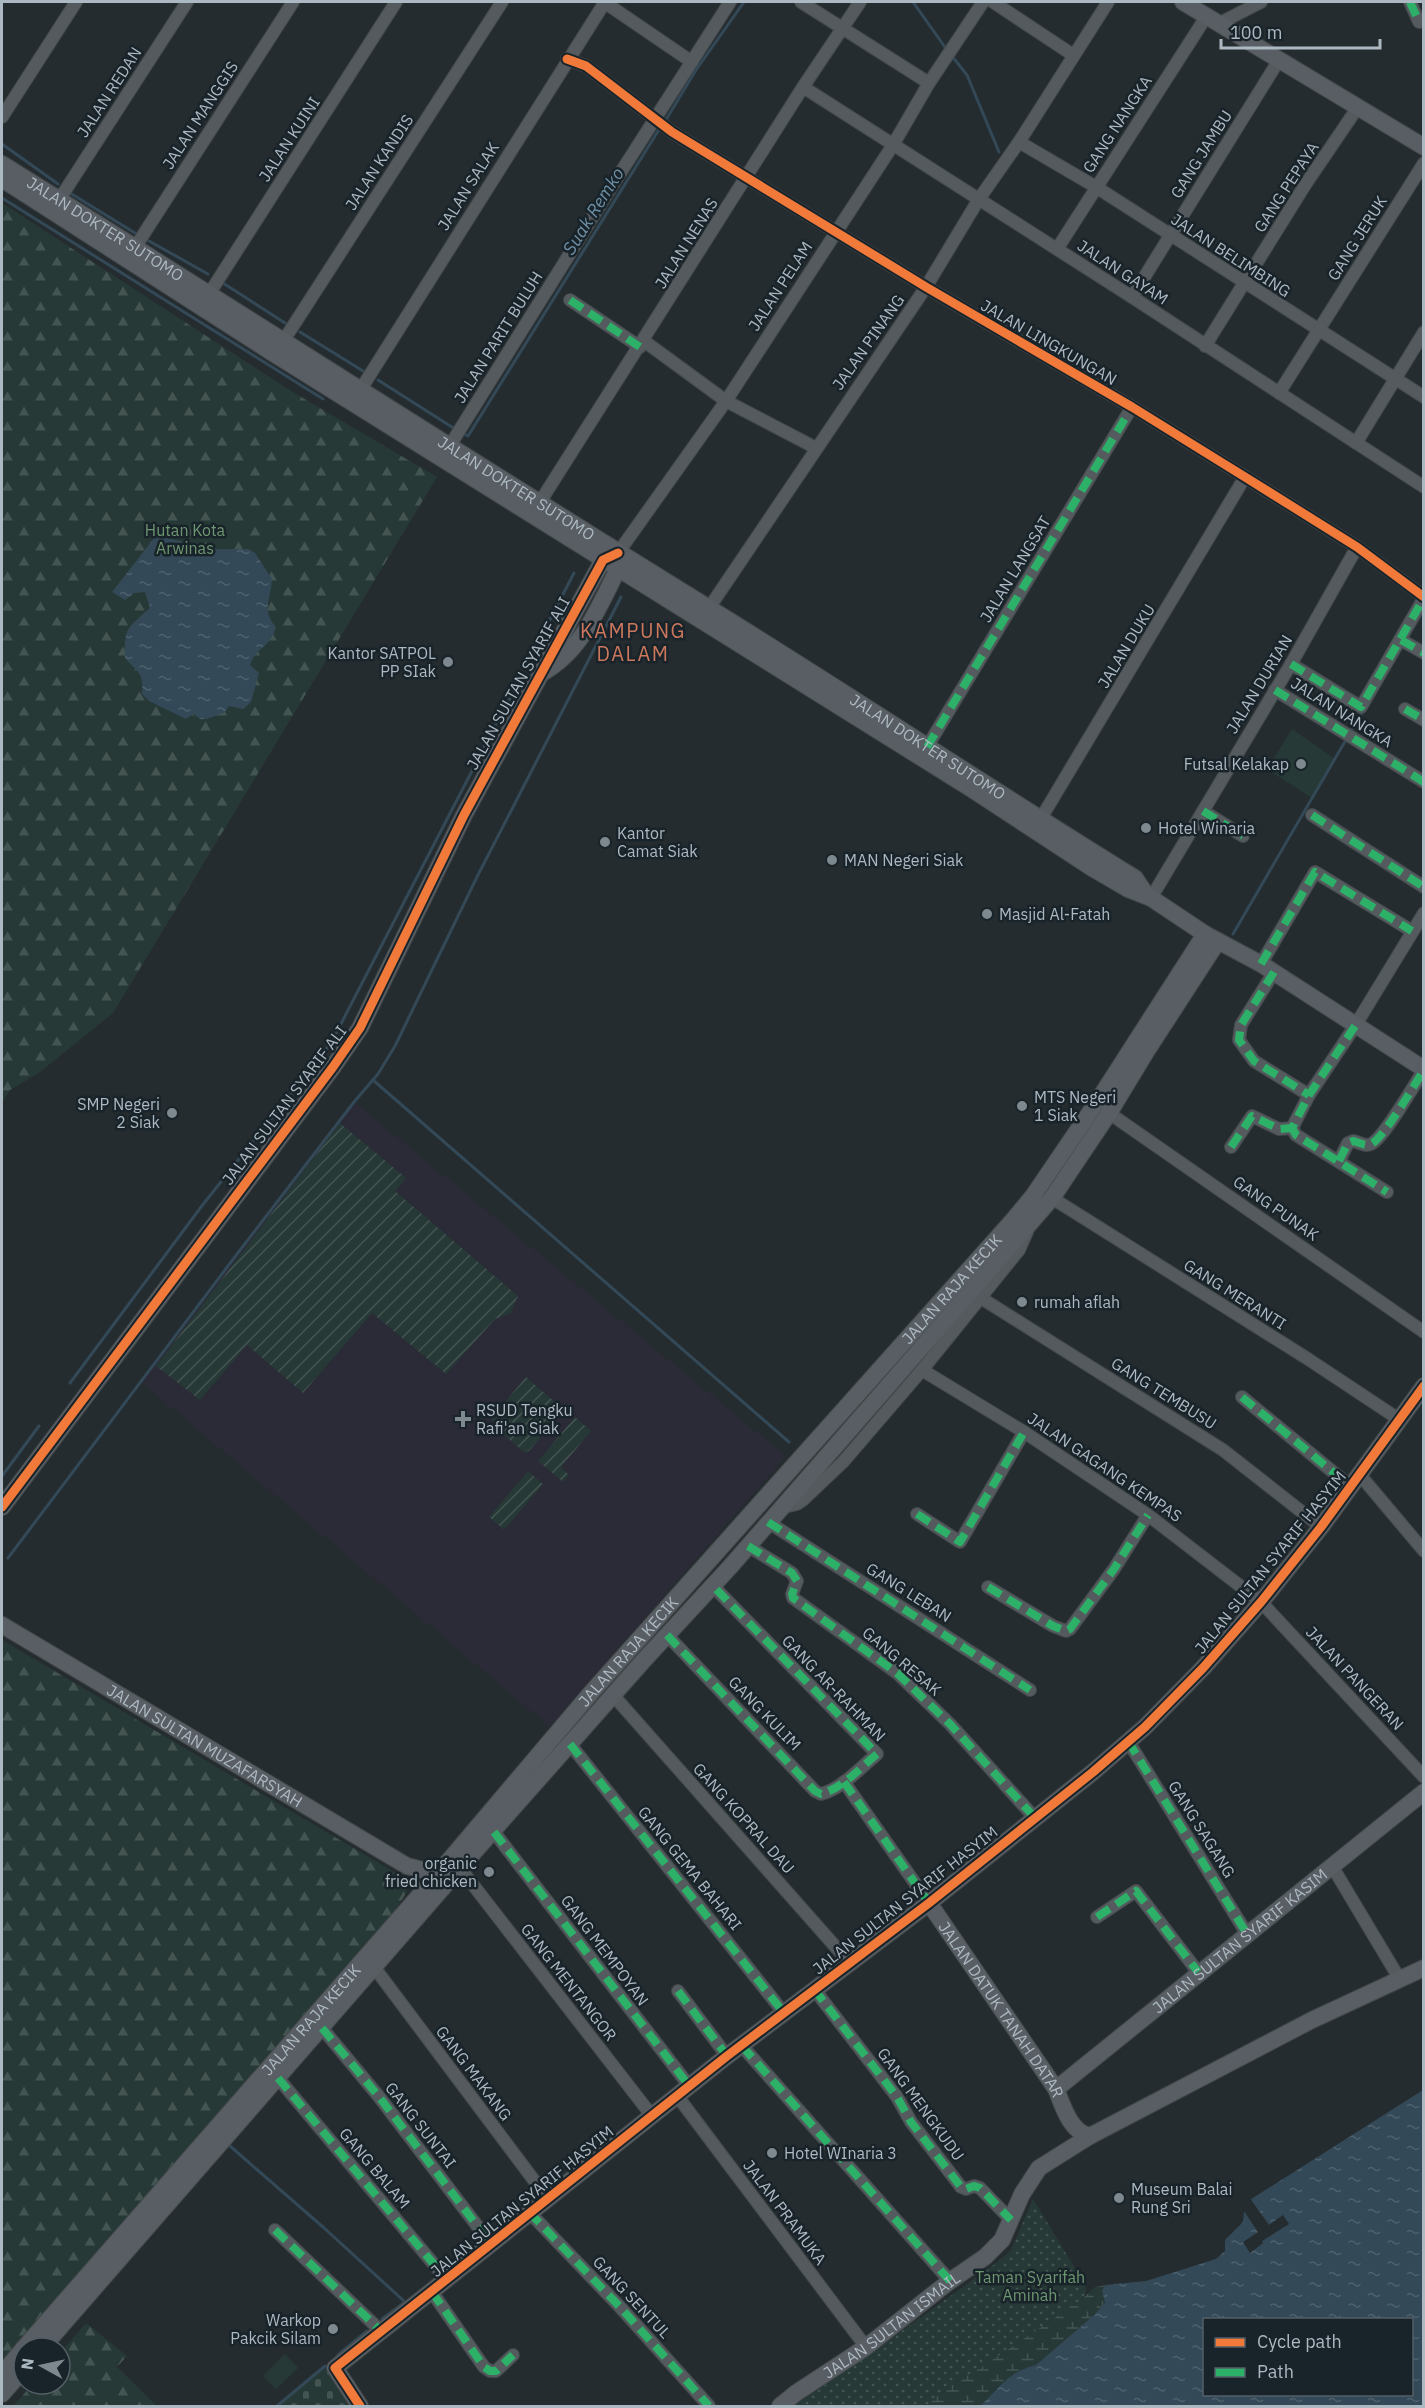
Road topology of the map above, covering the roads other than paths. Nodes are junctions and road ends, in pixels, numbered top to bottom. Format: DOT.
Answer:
graph roads {
  1 [pos="76,2"];
  2 [pos="187,2"];
  3 [pos="293,2"];
  4 [pos="396,2"];
  5 [pos="502,2"];
  6 [pos="604,2"];
  7 [pos="730,2"];
  8 [pos="801,2"];
  9 [pos="860,2"];
  10 [pos="983,2"];
  11 [pos="993,2"];
  12 [pos="1108,2"];
  13 [pos="1182,2"];
  14 [pos="1261,2"];
  15 [pos="1410,2"];
  16 [pos="1212,20"];
  17 [pos="1419,21"];
  18 [pos="843,27"];
  19 [pos="1073,55"];
  20 [pos="567,59"];
  21 [pos="1279,60"];
  22 [pos="692,62"];
  23 [pos="929,83"];
  24 [pos="803,87"];
  25 [pos="1358,107"];
  26 [pos="2,117"];
  27 [pos="655,120"];
  28 [pos="1019,142"];
  29 [pos="893,145"];
  30 [pos="1424,147"];
  31 [pos="1424,163"];
  32 [pos="2,164"];
  33 [pos="2,178"];
  34 [pos="747,178"];
  35 [pos="1096,188"];
  36 [pos="979,199"];
  37 [pos="59,200"];
  38 [pos="835,232"];
  39 [pos="1170,236"];
  40 [pos="135,246"];
  41 [pos="1057,249"];
  42 [pos="1245,283"];
  43 [pos="926,287"];
  44 [pos="209,294"];
  45 [pos="1132,297"];
  46 [pos="570,300"];
  47 [pos="1319,331"];
  48 [pos="1424,332"];
  49 [pos="284,340"];
  50 [pos="642,344"];
  51 [pos="1205,346"];
  52 [pos="323,374"];
  53 [pos="1394,379"];
  54 [pos="361,390"];
  55 [pos="1279,393"];
  56 [pos="1424,398"];
  57 [pos="726,401"];
  58 [pos="1132,407"];
  59 [pos="456,437"];
  60 [pos="1356,442"];
  61 [pos="816,448"];
  62 [pos="1245,477"];
  63 [pos="1424,487"];
  64 [pos="540,502"];
  65 [pos="1357,547"];
  66 [pos="613,561"];
  67 [pos="1424,597"];
  68 [pos="709,608"];
  69 [pos="1401,640"];
  70 [pos="1424,653"];
  71 [pos="1291,664"];
  72 [pos="1275,690"];
  73 [pos="1405,709"];
  74 [pos="1424,720"];
  75 [pos="927,747"];
  76 [pos="1424,782"];
  77 [pos="1203,812"];
  78 [pos="1312,815"];
  79 [pos="1036,825"];
  80 [pos="1243,836"];
  81 [pos="1424,887"];
  82 [pos="1149,897"];
  83 [pos="1424,914"];
  84 [pos="1412,931"];
  85 [pos="1212,938"];
  86 [pos="1268,968"];
  87 [pos="1355,1026"];
  88 [pos="1141,1048"];
  89 [pos="1424,1069"];
  90 [pos="1309,1095"];
  91 [pos="1110,1113"];
  92 [pos="1292,1128"];
  93 [pos="1231,1147"];
  94 [pos="1339,1161"];
  95 [pos="1387,1192"];
  96 [pos="1052,1198"];
  97 [pos="1020,1224"];
  98 [pos="981,1298"];
  99 [pos="1424,1332"];
  100 [pos="922,1370"];
  101 [pos="1424,1386"];
  102 [pos="1242,1396"];
  103 [pos="1400,1420"];
  104 [pos="1024,1432"];
  105 [pos="1355,1481"];
  106 [pos="2,1507"];
  107 [pos="780,1508"];
  108 [pos="917,1514"];
  109 [pos="1148,1515"];
  110 [pos="768,1522"];
  111 [pos="1321,1527"];
  112 [pos="748,1546"];
  113 [pos="1424,1551"];
  114 [pos="713,1586"];
  115 [pos="988,1587"];
  116 [pos="1261,1602"];
  117 [pos="2,1625"];
  118 [pos="667,1635"];
  119 [pos="1030,1690"];
  120 [pos="613,1695"];
  121 [pos="1128,1741"];
  122 [pos="570,1744"];
  123 [pos="1424,1777"];
  124 [pos="844,1782"];
  125 [pos="1424,1792"];
  126 [pos="1035,1818"];
  127 [pos="494,1832"];
  128 [pos="407,1866"];
  129 [pos="1332,1866"];
  130 [pos="460,1868"];
  131 [pos="438,1874"];
  132 [pos="419,1896"];
  133 [pos="929,1903"];
  134 [pos="1097,1917"];
  135 [pos="1247,1934"];
  136 [pos="849,1962"];
  137 [pos="374,1967"];
  138 [pos="1424,1968"];
  139 [pos="1198,1972"];
  140 [pos="1399,1978"];
  141 [pos="349,1986"];
  142 [pos="814,1989"];
  143 [pos="678,1990"];
  144 [pos="784,2013"];
  145 [pos="322,2028"];
  146 [pos="742,2046"];
  147 [pos="727,2056"];
  148 [pos="278,2078"];
  149 [pos="1056,2090"];
  150 [pos="684,2092"];
  151 [pos="652,2116"];
  152 [pos="1069,2120"];
  153 [pos="1090,2136"];
  154 [pos="1061,2154"];
  155 [pos="548,2199"];
  156 [pos="529,2212"];
  157 [pos="1011,2220"];
  158 [pos="275,2230"];
  159 [pos="491,2244"];
  160 [pos="447,2280"];
  161 [pos="950,2281"];
  162 [pos="432,2292"];
  163 [pos="75,2300"];
  164 [pos="382,2332"];
  165 [pos="37,2336"];
  166 [pos="50,2336"];
  167 [pos="866,2346"];
  168 [pos="513,2355"];
  169 [pos="12,2362"];
  170 [pos="2,2374"];
  171 [pos="12,2383"];
  172 [pos="2,2394"];
  173 [pos="360,2406"];
  174 [pos="709,2406"];
  175 [pos="780,2406"];
  1 -- 26 [label="street"];
  2 -- 37 [label="street, JALAN REDAN"];
  3 -- 40 [label="street, JALAN MANGGIS"];
  4 -- 44 [label="street, JALAN KUINI"];
  5 -- 49 [label="street, JALAN KANDIS"];
  6 -- 20 [label="street, JALAN SALAK"];
  6 -- 22 [label="street"];
  7 -- 22 [label="street, JALAN PARIT BULUH"];
  8 -- 18 [label="street"];
  9 -- 18 [label="street, JALAN NENAS"];
  10 -- 23 [label="street, JALAN PELAM"];
  11 -- 19 [label="street"];
  12 -- 19 [label="street, JALAN PINANG"];
  13 -- 16 [label="main road"];
  14 -- 16 [label="street"];
  15 -- 17 [label="street"];
  16 -- 21 [label="main road"];
  16 -- 35 [label="street, GANG NANGKA"];
  18 -- 23 [label="street"];
  18 -- 24 [label="street, JALAN NENAS"];
  19 -- 28 [label="street, JALAN PINANG"];
  20 -- 27 [label="street, JALAN LINGKUNGAN"];
  20 -- 54 [label="street, JALAN SALAK"];
  21 -- 25 [label="main road"];
  21 -- 39 [label="street, GANG JAMBU"];
  22 -- 27 [label="street, JALAN PARIT BULUH"];
  23 -- 29 [label="street, JALAN PELAM"];
  24 -- 29 [label="street, JALAN GAYAM"];
  24 -- 34 [label="street, JALAN NENAS"];
  25 -- 30 [label="main road"];
  25 -- 42 [label="street, GANG PEPAYA"];
  27 -- 34 [label="street, JALAN LINGKUNGAN"];
  27 -- 59 [label="street, JALAN PARIT BULUH"];
  28 -- 35 [label="street, JALAN BELIMBING"];
  28 -- 36 [label="street, JALAN PINANG"];
  29 -- 36 [label="street, JALAN GAYAM"];
  29 -- 38 [label="street, JALAN PELAM"];
  31 -- 47 [label="street, GANG JERUK"];
  32 -- 37 [label="main road, JALAN DOKTER SUTOMO"];
  33 -- 52 [label="main road, JALAN DOKTER SUTOMO"];
  34 -- 38 [label="street, JALAN LINGKUNGAN"];
  34 -- 50 [label="street, JALAN NENAS"];
  35 -- 39 [label="street, JALAN BELIMBING"];
  35 -- 41 [label="street, GANG NANGKA"];
  36 -- 41 [label="street, JALAN GAYAM"];
  36 -- 43 [label="street, JALAN PINANG"];
  37 -- 40 [label="main road, JALAN DOKTER SUTOMO"];
  38 -- 43 [label="street, JALAN LINGKUNGAN"];
  38 -- 57 [label="street, JALAN PELAM"];
  39 -- 42 [label="street, JALAN BELIMBING"];
  39 -- 45 [label="street, GANG JAMBU"];
  40 -- 44 [label="main road, JALAN DOKTER SUTOMO"];
  41 -- 45 [label="street, JALAN GAYAM"];
  42 -- 47 [label="street, JALAN BELIMBING"];
  42 -- 51 [label="street, GANG PEPAYA"];
  43 -- 58 [label="street, JALAN LINGKUNGAN"];
  43 -- 61 [label="street, JALAN PINANG"];
  44 -- 49 [label="main road, JALAN DOKTER SUTOMO"];
  45 -- 51 [label="street, JALAN GAYAM"];
  46 -- 50 [label="street"];
  47 -- 53 [label="street, JALAN BELIMBING"];
  47 -- 55 [label="street, GANG JERUK"];
  48 -- 53 [label="street"];
  49 -- 52 [label="main road, JALAN DOKTER SUTOMO"];
  50 -- 57 [label="street"];
  50 -- 64 [label="street, JALAN NENAS"];
  51 -- 55 [label="street, JALAN GAYAM"];
  52 -- 54 [label="main road, JALAN DOKTER SUTOMO"];
  52 -- 66 [label="main road, JALAN DOKTER SUTOMO"];
  53 -- 56 [label="street, JALAN BELIMBING"];
  53 -- 60 [label="street"];
  54 -- 59 [label="main road, JALAN DOKTER SUTOMO"];
  55 -- 60 [label="street, JALAN GAYAM"];
  57 -- 61 [label="street"];
  57 -- 66 [label="street, JALAN PELAM"];
  58 -- 62 [label="street, JALAN LINGKUNGAN"];
  58 -- 75 [label="street, JALAN LANGSAT"];
  59 -- 64 [label="main road, JALAN DOKTER SUTOMO"];
  60 -- 63 [label="street, JALAN GAYAM"];
  61 -- 68 [label="street, JALAN PINANG"];
  62 -- 65 [label="street, JALAN LINGKUNGAN"];
  62 -- 79 [label="street, JALAN DUKU"];
  64 -- 66 [label="main road, JALAN DOKTER SUTOMO"];
  65 -- 67 [label="street, JALAN LINGKUNGAN"];
  65 -- 71 [label="street, JALAN DURIAN"];
  66 -- 68 [label="main road, JALAN DOKTER SUTOMO"];
  66 -- 79 [label="main road, JALAN DOKTER SUTOMO"];
  66 -- 106 [label="main road, JALAN SULTAN SYARIF ALI"];
  67 -- 69 [label="street"];
  68 -- 75 [label="main road, JALAN DOKTER SUTOMO"];
  69 -- 70 [label="street"];
  69 -- 71 [label="street"];
  71 -- 72 [label="street, JALAN DURIAN"];
  72 -- 76 [label="street, JALAN NANGKA"];
  72 -- 77 [label="street, JALAN DURIAN"];
  73 -- 74 [label="street"];
  75 -- 79 [label="main road, JALAN DOKTER SUTOMO"];
  77 -- 80 [label="street"];
  77 -- 82 [label="street, JALAN DURIAN"];
  78 -- 81 [label="street"];
  79 -- 82 [label="main road, JALAN DOKTER SUTOMO"];
  82 -- 85 [label="main road, JALAN DOKTER SUTOMO"];
  83 -- 84 [label="street"];
  84 -- 86 [label="street"];
  84 -- 87 [label="street"];
  85 -- 86 [label="main road, JALAN DOKTER SUTOMO"];
  85 -- 88 [label="main road, JALAN RAJA KECIK"];
  86 -- 87 [label="main road, JALAN DOKTER SUTOMO"];
  86 -- 90 [label="street"];
  87 -- 89 [label="main road, JALAN DOKTER SUTOMO"];
  87 -- 90 [label="street"];
  88 -- 91 [label="main road, JALAN RAJA KECIK"];
  88 -- 97 [label="main road, JALAN RAJA KECIK"];
  89 -- 94 [label="street"];
  90 -- 92 [label="street"];
  91 -- 96 [label="main road, JALAN RAJA KECIK"];
  91 -- 99 [label="street, GANG PUNAK"];
  92 -- 93 [label="street"];
  92 -- 94 [label="street"];
  94 -- 95 [label="street"];
  96 -- 97 [label="main road, JALAN RAJA KECIK"];
  96 -- 103 [label="street, GANG MERANTI"];
  97 -- 98 [label="street"];
  97 -- 107 [label="main road, JALAN RAJA KECIK"];
  97 -- 131 [label="main road, JALAN RAJA KECIK"];
  98 -- 100 [label="street"];
  98 -- 111 [label="street, GANG TEMBUSU"];
  100 -- 104 [label="street, JALAN GAGANG KEMPAS"];
  100 -- 107 [label="street"];
  101 -- 103 [label="main road, JALAN SULTAN SYARIF HASYIM"];
  102 -- 105 [label="street"];
  103 -- 105 [label="main road, JALAN SULTAN SYARIF HASYIM"];
  104 -- 108 [label="street"];
  104 -- 109 [label="street, JALAN GAGANG KEMPAS"];
  105 -- 111 [label="main road, JALAN SULTAN SYARIF HASYIM"];
  105 -- 113 [label="street"];
  107 -- 110 [label="main road, JALAN RAJA KECIK"];
  109 -- 115 [label="street"];
  109 -- 116 [label="street, JALAN GAGANG KEMPAS"];
  110 -- 112 [label="main road, JALAN RAJA KECIK"];
  110 -- 119 [label="street, GANG LEBAN"];
  111 -- 116 [label="main road, JALAN SULTAN SYARIF HASYIM"];
  112 -- 114 [label="main road, JALAN RAJA KECIK"];
  112 -- 126 [label="street, GANG RESAK"];
  114 -- 118 [label="main road, JALAN RAJA KECIK"];
  114 -- 124 [label="street, GANG AR-RAHMAN"];
  116 -- 121 [label="main road, JALAN SULTAN SYARIF HASYIM"];
  116 -- 123 [label="street, JALAN PANGERAN"];
  117 -- 128 [label="main road, JALAN SULTAN MUZAFARSYAH"];
  118 -- 120 [label="main road, JALAN RAJA KECIK"];
  118 -- 124 [label="street, GANG KULIM"];
  120 -- 122 [label="main road, JALAN RAJA KECIK"];
  120 -- 136 [label="street, GANG KOPRAL DAU"];
  121 -- 126 [label="main road, JALAN SULTAN SYARIF HASYIM"];
  121 -- 135 [label="street, GANG SAGANG"];
  122 -- 127 [label="main road, JALAN RAJA KECIK"];
  122 -- 144 [label="street, GANG GEMA BAHARI"];
  124 -- 133 [label="street"];
  125 -- 129 [label="main road, JALAN SULTAN SYARIF KASIM"];
  126 -- 133 [label="main road, JALAN SULTAN SYARIF HASYIM"];
  127 -- 130 [label="main road, JALAN RAJA KECIK"];
  127 -- 150 [label="street, GANG MEMPOYAN"];
  128 -- 131 [label="main road, JALAN SULTAN MUZAFARSYAH"];
  128 -- 132 [label="main road"];
  129 -- 135 [label="main road, JALAN SULTAN SYARIF KASIM"];
  129 -- 140 [label="street"];
  130 -- 137 [label="main road, JALAN RAJA KECIK"];
  130 -- 151 [label="street, GANG MENTANGOR"];
  131 -- 132 [label="main road, JALAN RAJA KECIK"];
  132 -- 141 [label="main road, JALAN RAJA KECIK"];
  133 -- 136 [label="main road, JALAN SULTAN SYARIF HASYIM"];
  133 -- 149 [label="main road, JALAN DATUK TANAH DATAR"];
  134 -- 139 [label="street"];
  135 -- 139 [label="main road, JALAN SULTAN SYARIF KASIM"];
  136 -- 142 [label="main road, JALAN SULTAN SYARIF HASYIM"];
  137 -- 141 [label="main road, JALAN RAJA KECIK"];
  137 -- 155 [label="street, GANG MAKANG"];
  138 -- 140 [label="main road, JALAN SULTAN ISMAIL"];
  139 -- 149 [label="main road, JALAN SULTAN SYARIF KASIM"];
  140 -- 153 [label="main road, JALAN SULTAN ISMAIL"];
  141 -- 145 [label="main road, JALAN RAJA KECIK"];
  141 -- 163 [label="main road, JALAN RAJA KECIK"];
  142 -- 144 [label="main road, JALAN SULTAN SYARIF HASYIM"];
  142 -- 157 [label="street, GANG MENGKUDU"];
  143 -- 147 [label="street"];
  144 -- 146 [label="main road, JALAN SULTAN SYARIF HASYIM"];
  145 -- 148 [label="main road, JALAN RAJA KECIK"];
  145 -- 159 [label="street, GANG SUNTAI"];
  146 -- 147 [label="main road, JALAN SULTAN SYARIF HASYIM"];
  146 -- 161 [label="street"];
  147 -- 150 [label="main road, JALAN SULTAN SYARIF HASYIM"];
  148 -- 160 [label="street, GANG BALAM"];
  148 -- 163 [label="main road, JALAN RAJA KECIK"];
  149 -- 152 [label="main road, JALAN DATUK TANAH DATAR"];
  150 -- 151 [label="main road, JALAN SULTAN SYARIF HASYIM"];
  150 -- 167 [label="street, JALAN PRAMUKA"];
  151 -- 155 [label="main road, JALAN SULTAN SYARIF HASYIM"];
  152 -- 153 [label="main road"];
  152 -- 154 [label="main road"];
  153 -- 154 [label="main road, JALAN SULTAN ISMAIL"];
  154 -- 157 [label="main road, JALAN SULTAN ISMAIL"];
  155 -- 156 [label="main road, JALAN SULTAN SYARIF HASYIM"];
  156 -- 159 [label="main road, JALAN SULTAN SYARIF HASYIM"];
  156 -- 174 [label="street, GANG SENTUL"];
  157 -- 161 [label="main road, JALAN SULTAN ISMAIL"];
  158 -- 164 [label="street"];
  159 -- 160 [label="main road, JALAN SULTAN SYARIF HASYIM"];
  160 -- 162 [label="main road, JALAN SULTAN SYARIF HASYIM"];
  161 -- 167 [label="main road, JALAN SULTAN ISMAIL"];
  162 -- 164 [label="main road, JALAN SULTAN SYARIF HASYIM"];
  162 -- 168 [label="street"];
  163 -- 165 [label="main road, JALAN RAJA KECIK"];
  163 -- 166 [label="main road, JALAN RAJA KECIK"];
  164 -- 173 [label="main road, JALAN SULTAN SYARIF HASYIM"];
  167 -- 175 [label="main road, JALAN SULTAN ISMAIL"];
  169 -- 170 [label="main road, JALAN RAJA KECIK"];
  171 -- 172 [label="main road"];
}
